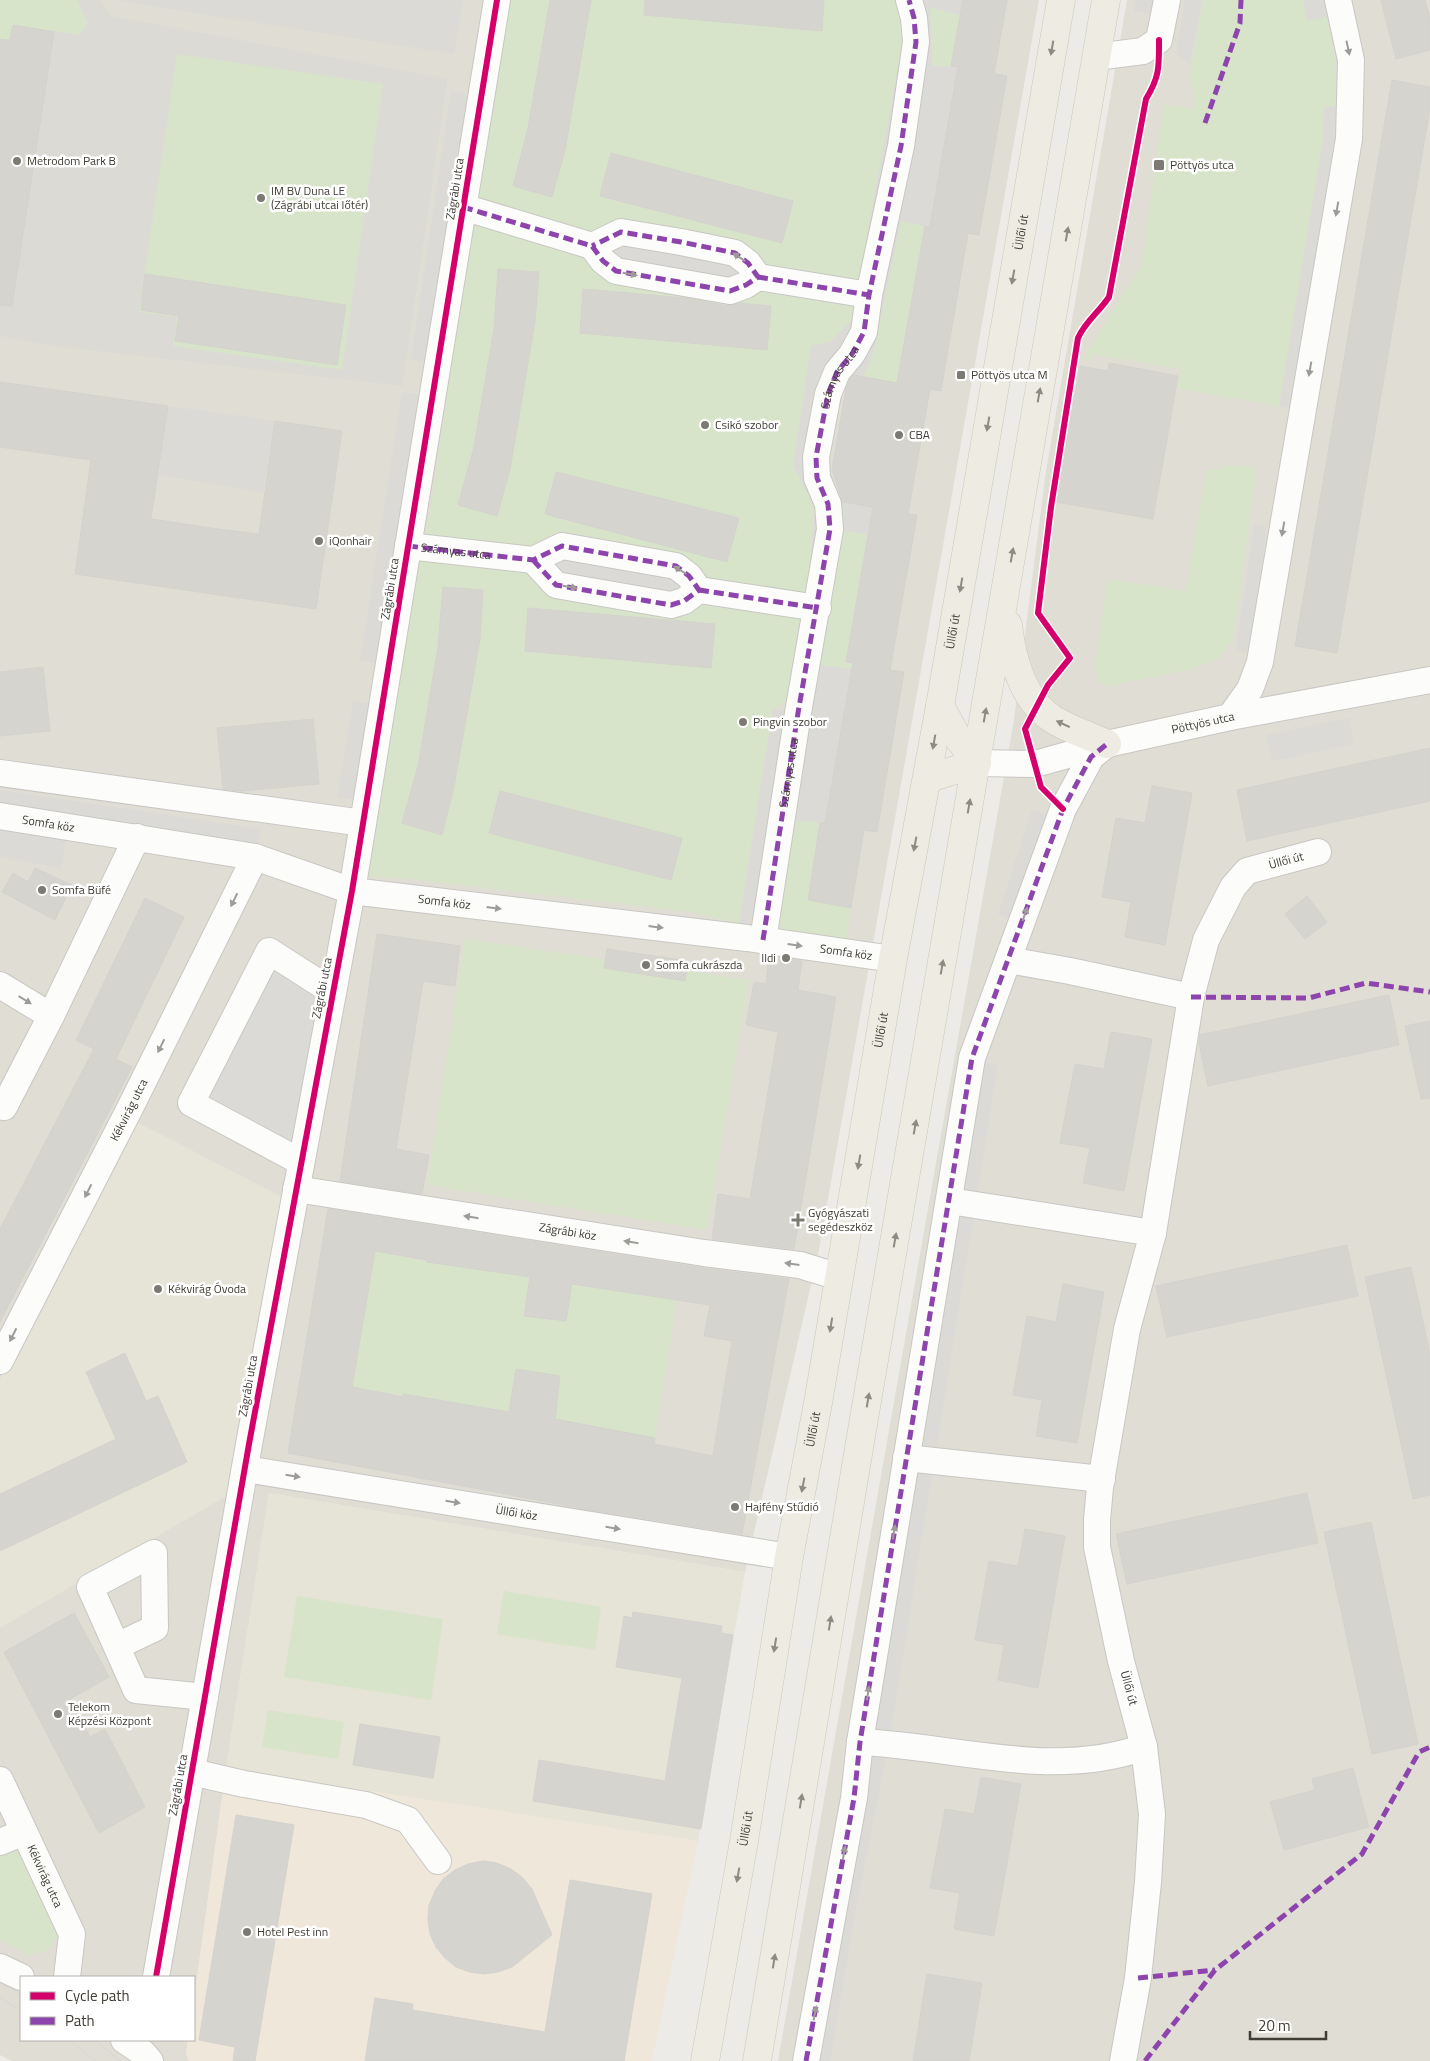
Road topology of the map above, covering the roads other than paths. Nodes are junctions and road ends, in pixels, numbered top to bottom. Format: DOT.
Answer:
graph roads {
  1 [pos="497,0"];
  2 [pos="909,0"];
  3 [pos="1061,0"];
  4 [pos="1106,0"];
  5 [pos="1167,0"];
  6 [pos="1338,0"];
  7 [pos="1106,57"];
  8 [pos="464,207"];
  9 [pos="592,246"];
  10 [pos="758,277"];
  11 [pos="869,296"];
  12 [pos="408,546"];
  13 [pos="532,560"];
  14 [pos="699,590"];
  15 [pos="1006,596"];
  16 [pos="818,608"];
  17 [pos="1430,680"];
  18 [pos="940,706"];
  19 [pos="1230,717"];
  20 [pos="1107,744"];
  21 [pos="977,763"];
  22 [pos="0,774"];
  23 [pos="927,778"];
  24 [pos="0,816"];
  25 [pos="362,823"];
  26 [pos="137,838"];
  27 [pos="1318,852"];
  28 [pos="255,856"];
  29 [pos="352,891"];
  30 [pos="763,940"];
  31 [pos="893,959"];
  32 [pos="1008,960"];
  33 [pos="0,985"];
  34 [pos="333,992"];
  35 [pos="1191,997"];
  36 [pos="51,1016"];
  37 [pos="4,1107"];
  38 [pos="301,1162"];
  39 [pos="296,1189"];
  40 [pos="950,1201"];
  41 [pos="1153,1233"];
  42 [pos="839,1277"];
  43 [pos="0,1361"];
  44 [pos="906,1458"];
  45 [pos="244,1469"];
  46 [pos="1102,1479"];
  47 [pos="789,1557"];
  48 [pos="116,1646"];
  49 [pos="205,1697"];
  50 [pos="860,1742"];
  51 [pos="1144,1747"];
  52 [pos="192,1772"];
  53 [pos="0,1780"];
  54 [pos="24,1832"];
  55 [pos="0,1842"];
  56 [pos="438,1861"];
  57 [pos="0,1967"];
  58 [pos="67,1976"];
  59 [pos="156,1976"];
  60 [pos="20,1977"];
  61 [pos="706,2061"];
  62 [pos="757,2061"];
  63 [pos="806,2061"];
  64 [pos="1123,2061"];
  1 -- 8 [label="street, Zágrábi utca"];
  2 -- 11 [label="street, Szárnyas utca"];
  3 -- 18 [label="main road, Üllői út, one-way"];
  4 -- 7 [label="main road"];
  5 -- 7 [label="street"];
  6 -- 19 [label="street, one-way"];
  15 -- 7 [label="main road, one-way"];
  8 -- 9 [label="street"];
  8 -- 12 [label="street, Zágrábi utca"];
  10 -- 9 [label="street, one-way"];
  9 -- 10 [label="street, one-way"];
  10 -- 11 [label="street"];
  11 -- 16 [label="street, Szárnyas utca"];
  12 -- 13 [label="street, Szárnyas utca"];
  12 -- 25 [label="street, Zágrábi utca"];
  14 -- 13 [label="street, one-way"];
  13 -- 14 [label="street, one-way"];
  14 -- 16 [label="street"];
  20 -- 15 [label="main road, one-way"];
  21 -- 15 [label="main road, one-way"];
  16 -- 30 [label="street, Szárnyas utca"];
  17 -- 19 [label="street, Pöttyös utca"];
  18 -- 21 [label="main road"];
  18 -- 23 [label="main road, Üllői út, one-way"];
  19 -- 20 [label="street, Pöttyös utca"];
  20 -- 21 [label="street, Pöttyös utca"];
  32 -- 20 [label="street, one-way"];
  21 -- 23 [label="main road"];
  62 -- 21 [label="main road, one-way"];
  22 -- 25 [label="street"];
  23 -- 31 [label="main road, Üllői út, one-way"];
  24 -- 26 [label="street, Somfa köz"];
  25 -- 29 [label="street, Zágrábi utca"];
  26 -- 28 [label="street, Somfa köz"];
  26 -- 36 [label="street"];
  27 -- 35 [label="street, Üllői út"];
  28 -- 29 [label="street, Somfa köz"];
  28 -- 43 [label="street, Kékvirág utca, one-way"];
  29 -- 30 [label="street, Somfa köz, one-way"];
  29 -- 34 [label="street, Zágrábi utca"];
  30 -- 31 [label="street, Somfa köz, one-way"];
  31 -- 42 [label="main road, Üllői út, one-way"];
  32 -- 35 [label="street"];
  32 -- 40 [label="street"];
  33 -- 36 [label="street, one-way"];
  34 -- 38 [label="street, Zágrábi utca"];
  34 -- 38 [label="street"];
  35 -- 41 [label="street, Üllői út"];
  36 -- 37 [label="street"];
  38 -- 39 [label="street, Zágrábi utca"];
  42 -- 39 [label="street, Zágrábi köz, one-way"];
  39 -- 45 [label="street, Zágrábi utca"];
  40 -- 41 [label="street"];
  40 -- 44 [label="street"];
  41 -- 46 [label="street, Üllői út"];
  42 -- 47 [label="main road, Üllői út, one-way"];
  44 -- 46 [label="street"];
  50 -- 44 [label="street, one-way"];
  45 -- 47 [label="street, Üllői köz, one-way"];
  45 -- 49 [label="street, Zágrábi utca"];
  46 -- 51 [label="street, Üllői út"];
  47 -- 61 [label="main road, Üllői út, one-way"];
  48 -- 49 [label="street"];
  49 -- 52 [label="street, Zágrábi utca"];
  50 -- 51 [label="street"];
  63 -- 50 [label="street, one-way"];
  51 -- 64 [label="street, Üllői út"];
  52 -- 56 [label="street"];
  52 -- 59 [label="street, Zágrábi utca"];
  53 -- 54 [label="street, Kékvirág utca"];
  54 -- 55 [label="street"];
  54 -- 58 [label="street, Kékvirág utca"];
  57 -- 60 [label="street"];
}
